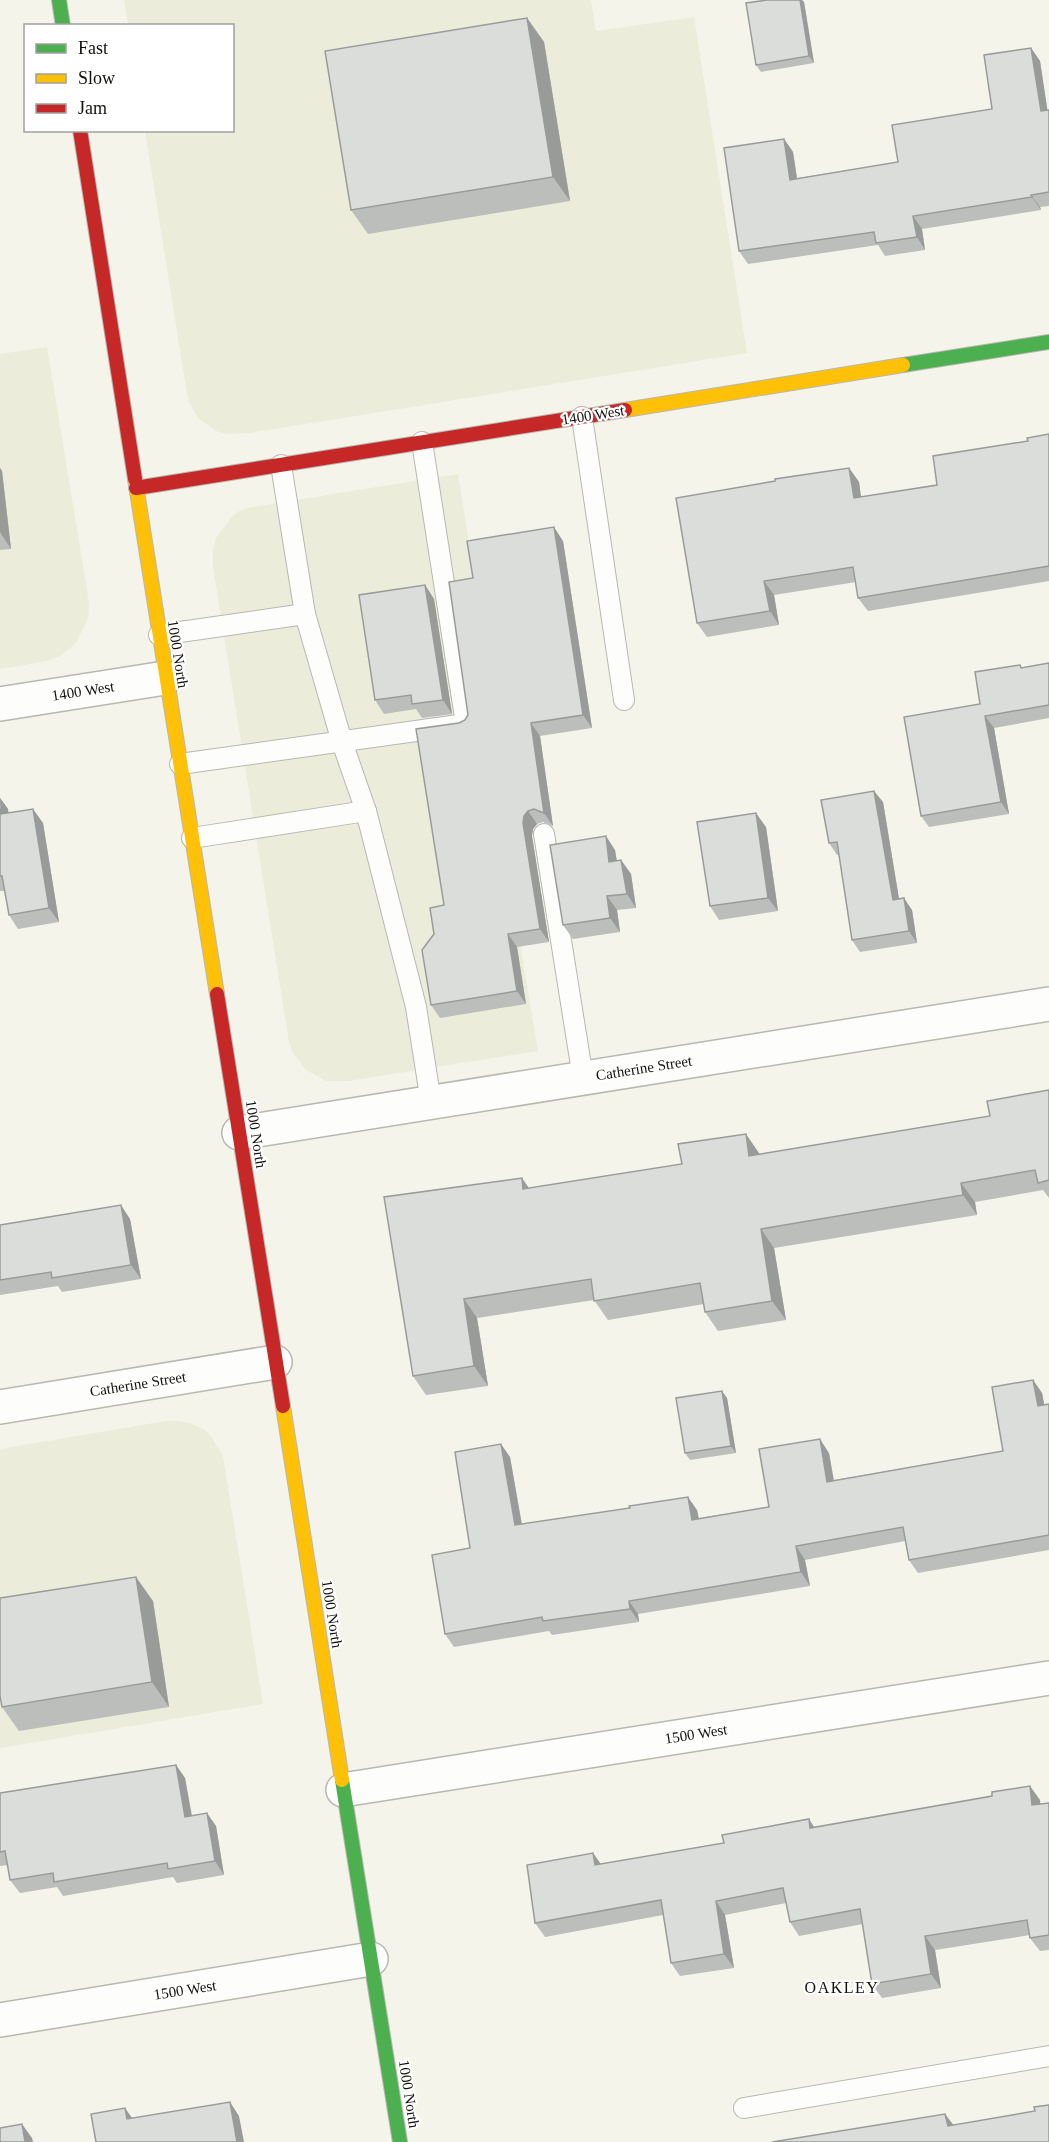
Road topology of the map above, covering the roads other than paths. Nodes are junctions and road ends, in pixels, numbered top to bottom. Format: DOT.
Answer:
graph roads {
  1 [pos="59,0"];
  2 [pos="63,24"];
  3 [pos="80,132"];
  4 [pos="1049,342"];
  5 [pos="582,417"];
  6 [pos="422,442"];
  7 [pos="281,465"];
  8 [pos="136,488"];
  9 [pos="305,614"];
  10 [pos="159,635"];
  11 [pos="165,678"];
  12 [pos="624,700"];
  13 [pos="0,704"];
  14 [pos="342,742"];
  15 [pos="180,764"];
  16 [pos="366,811"];
  17 [pos="544,834"];
  18 [pos="192,838"];
  19 [pos="1049,1004"];
  20 [pos="583,1078"];
  21 [pos="431,1102"];
  22 [pos="239,1133"];
  23 [pos="275,1362"];
  24 [pos="0,1407"];
  25 [pos="1049,1678"];
  26 [pos="343,1790"];
  27 [pos="371,1959"];
  28 [pos="0,2020"];
  29 [pos="1049,2056"];
  30 [pos="744,2108"];
  31 [pos="400,2142"];
  1 -- 2 [label="street"];
  3 -- 8 [label="street, 1000 North"];
  4 -- 5 [label="street, 1400 West"];
  5 -- 6 [label="street, 1400 West"];
  5 -- 12 [label="lane"];
  6 -- 7 [label="street, 1400 West"];
  6 -- 14 [label="lane"];
  7 -- 8 [label="street, 1400 West"];
  7 -- 9 [label="lane"];
  8 -- 10 [label="street, 1000 North"];
  9 -- 10 [label="lane"];
  9 -- 14 [label="lane"];
  10 -- 11 [label="street, 1000 North"];
  11 -- 13 [label="street, 1400 West"];
  11 -- 15 [label="street, 1000 North"];
  14 -- 15 [label="lane"];
  14 -- 16 [label="lane"];
  15 -- 18 [label="street, 1000 North"];
  16 -- 18 [label="lane"];
  16 -- 21 [label="lane"];
  17 -- 20 [label="lane"];
  18 -- 22 [label="street, 1000 North"];
  19 -- 20 [label="street, Catherine Street"];
  20 -- 21 [label="street, Catherine Street"];
  21 -- 22 [label="street, Catherine Street"];
  22 -- 23 [label="street, 1000 North"];
  23 -- 24 [label="street, Catherine Street"];
  23 -- 26 [label="street, 1000 North"];
  25 -- 26 [label="street, 1500 West"];
  26 -- 27 [label="street, 1000 North"];
  27 -- 28 [label="street, 1500 West"];
  27 -- 31 [label="street, 1000 North"];
  29 -- 30 [label="lane"];
}
